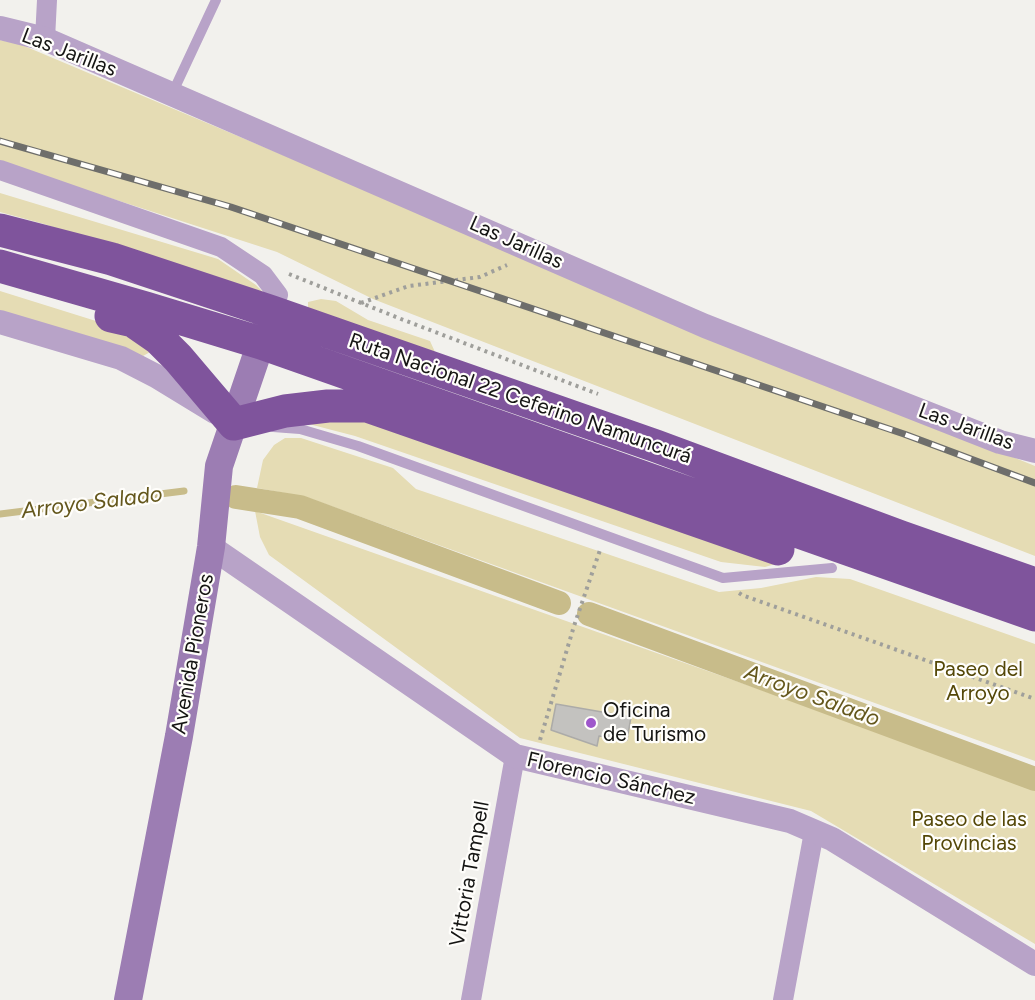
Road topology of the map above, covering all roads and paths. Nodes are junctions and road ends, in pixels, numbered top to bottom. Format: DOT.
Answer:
graph roads {
  1 [pos="47,0"];
  2 [pos="216,0"];
  3 [pos="0,28"];
  4 [pos="45,39"];
  5 [pos="172,94"];
  6 [pos="0,170"];
  7 [pos="0,230"];
  8 [pos="529,249"];
  9 [pos="0,266"];
  10 [pos="360,303"];
  11 [pos="272,312"];
  12 [pos="0,322"];
  13 [pos="261,343"];
  14 [pos="234,424"];
  15 [pos="1035,451"];
  16 [pos="604,536"];
  17 [pos="211,547"];
  18 [pos="832,568"];
  19 [pos="723,578"];
  20 [pos="1035,584"];
  21 [pos="995,601"];
  22 [pos="1035,615"];
  23 [pos="1035,699"];
  24 [pos="525,759"];
  25 [pos="814,832"];
  26 [pos="1035,964"];
  27 [pos="128,1000"];
  28 [pos="471,1000"];
  29 [pos="783,1000"];
  1 -- 4 [label="street"];
  2 -- 5 [label="lane"];
  3 -- 4 [label="street, Las Jarillas"];
  4 -- 5 [label="street, Las Jarillas"];
  5 -- 8 [label="street, Las Jarillas"];
  6 -- 11 [label="street"];
  7 -- 11 [label="highway, Ruta Nacional 22 Ceferino Namuncurá"];
  8 -- 10 [label="path"];
  8 -- 15 [label="street, Las Jarillas"];
  9 -- 13 [label="highway, Ruta Nacional 22 Ceferino Namuncurá"];
  9 -- 14 [label="highway"];
  11 -- 13 [label="main road, Avenida Pioneros"];
  11 -- 20 [label="highway, Ruta Nacional 22 Ceferino Namuncurá"];
  12 -- 14 [label="street"];
  13 -- 14 [label="main road, Avenida Pioneros"];
  13 -- 21 [label="highway, Ruta Nacional 22 Ceferino Namuncurá"];
  14 -- 16 [label="lane"];
  14 -- 17 [label="main road, Avenida Pioneros"];
  14 -- 18 [label="highway"];
  16 -- 19 [label="lane"];
  16 -- 24 [label="path"];
  17 -- 24 [label="street, Florencio Sánchez"];
  17 -- 27 [label="main road, Avenida Pioneros"];
  18 -- 19 [label="lane"];
  18 -- 21 [label="highway"];
  19 -- 23 [label="path"];
  21 -- 22 [label="highway, Ruta Nacional 22 Ceferino Namuncurá"];
  24 -- 25 [label="street, Florencio Sánchez"];
  24 -- 28 [label="street, Vittoria Tampell"];
  25 -- 26 [label="street, Florencio Sánchez"];
  25 -- 29 [label="street"];
}
